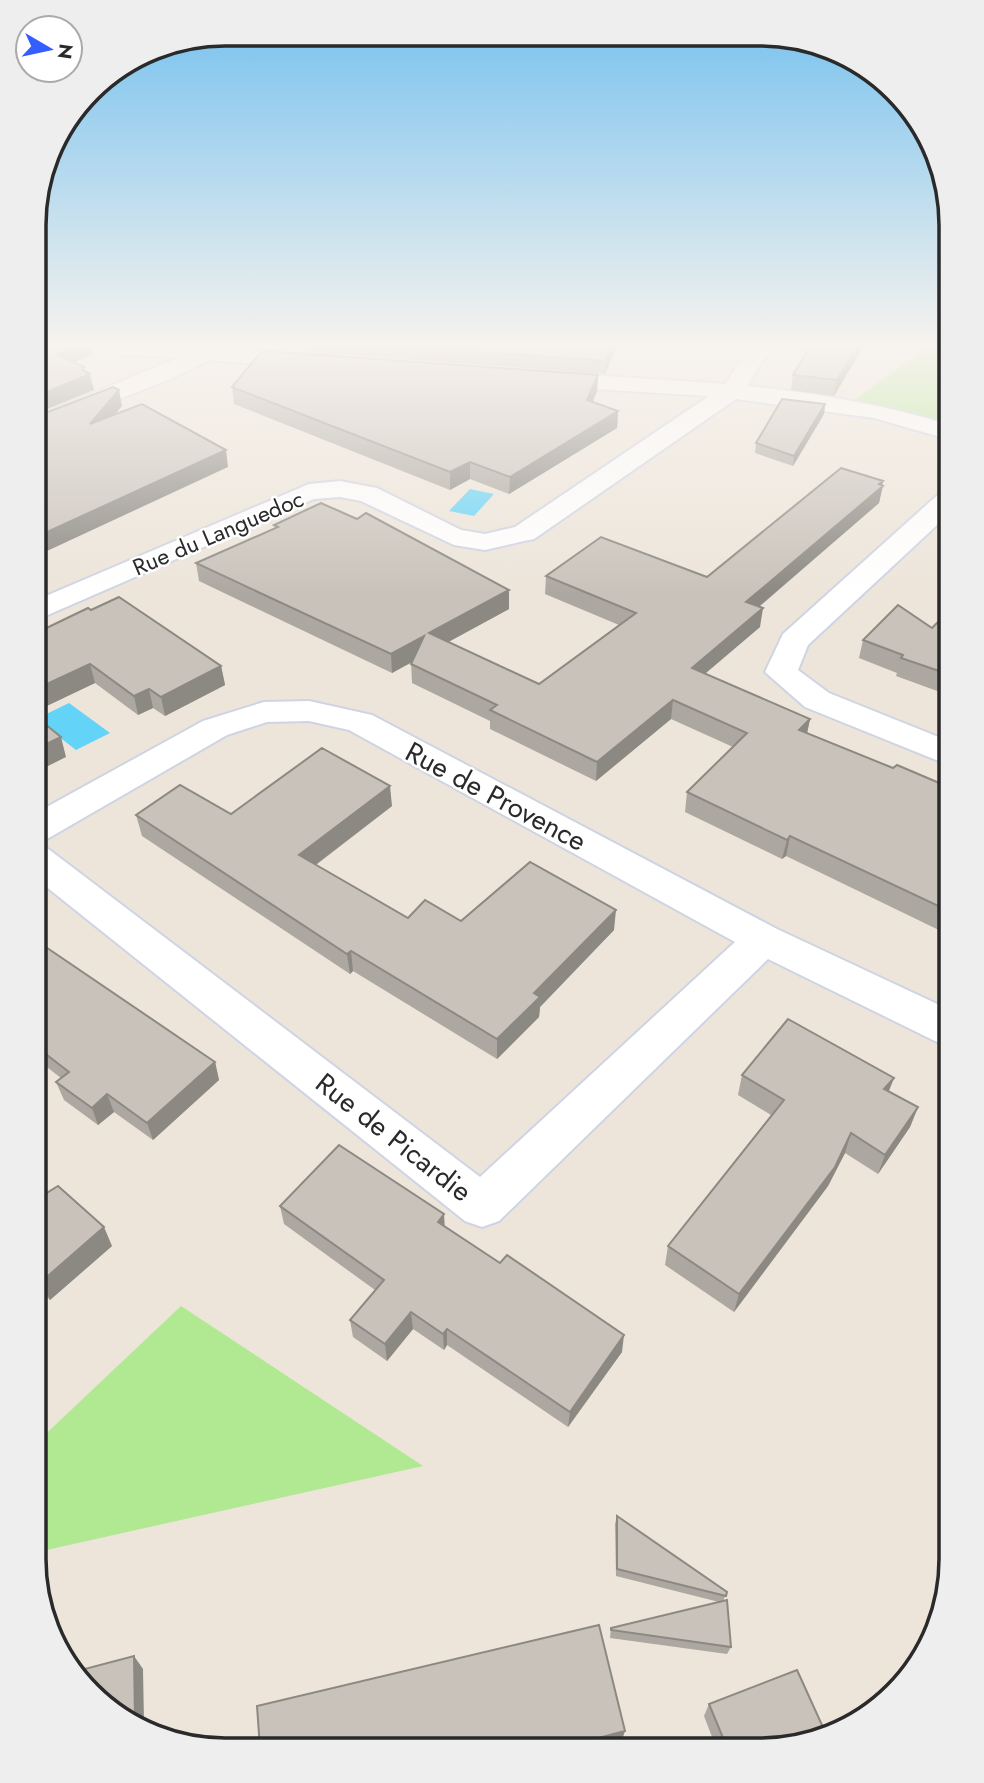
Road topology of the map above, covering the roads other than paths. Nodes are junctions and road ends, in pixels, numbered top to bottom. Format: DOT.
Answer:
graph roads {
  1 [pos="679,427"];
  2 [pos="939,507"];
  3 [pos="46,607"];
  4 [pos="939,750"];
  5 [pos="46,823"];
  6 [pos="46,866"];
  7 [pos="763,939"];
  8 [pos="938,1024"];
  1 -- 3 [label="street, Rue du Languedoc"];
  2 -- 4 [label="street"];
  5 -- 7 [label="street, Rue de Provence"];
  6 -- 7 [label="street, Rue de Picardie"];
  7 -- 8 [label="street, Rue de Provence"];
}
